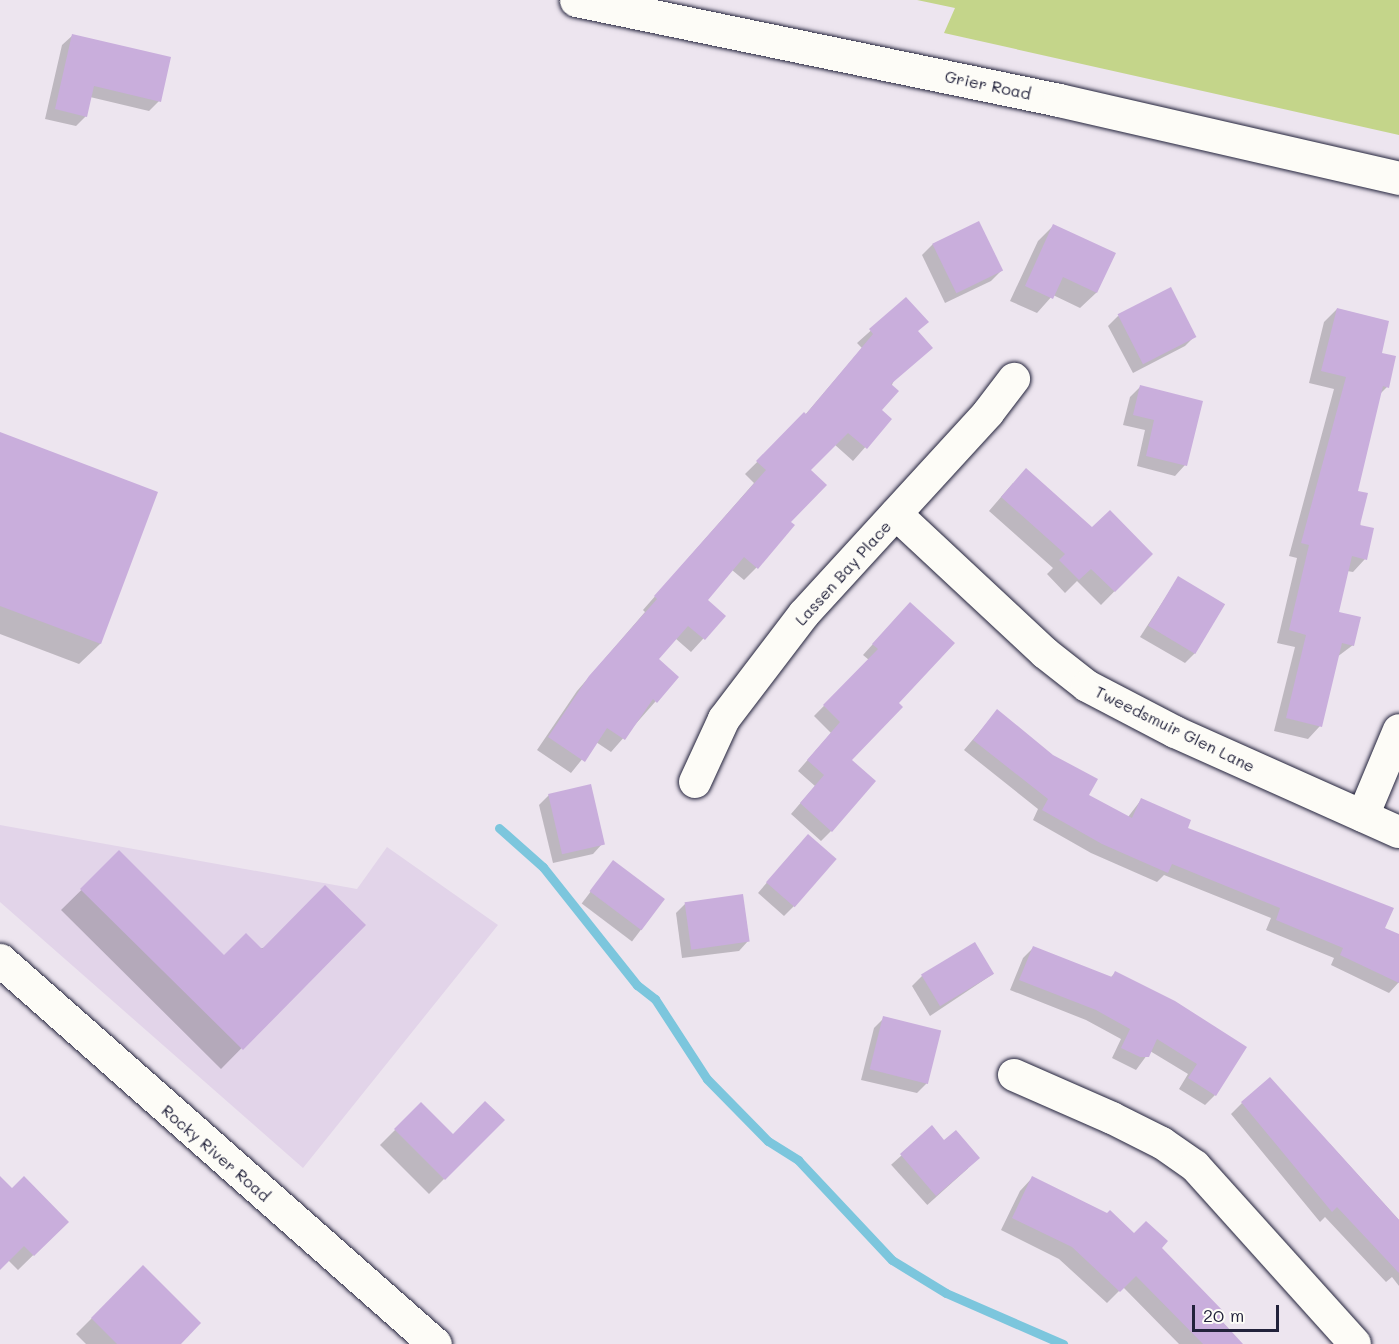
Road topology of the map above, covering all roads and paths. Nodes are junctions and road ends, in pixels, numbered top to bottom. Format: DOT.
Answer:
graph roads {
  1 [pos="576,0"];
  2 [pos="1399,178"];
  3 [pos="1014,379"];
  4 [pos="896,514"];
  5 [pos="1399,730"];
  6 [pos="695,782"];
  7 [pos="1364,816"];
  8 [pos="1399,832"];
  9 [pos="0,960"];
  10 [pos="1014,1075"];
  11 [pos="435,1344"];
  12 [pos="1355,1344"];
  1 -- 2 [label="street, Grier Road"];
  3 -- 4 [label="street, Lassen Bay Place"];
  4 -- 6 [label="street, Lassen Bay Place"];
  4 -- 7 [label="street, Tweedsmuir Glen Lane"];
  5 -- 7 [label="street"];
  7 -- 8 [label="street, Tweedsmuir Glen Lane"];
  9 -- 11 [label="street, Rocky River Road"];
  10 -- 12 [label="street"];
}
